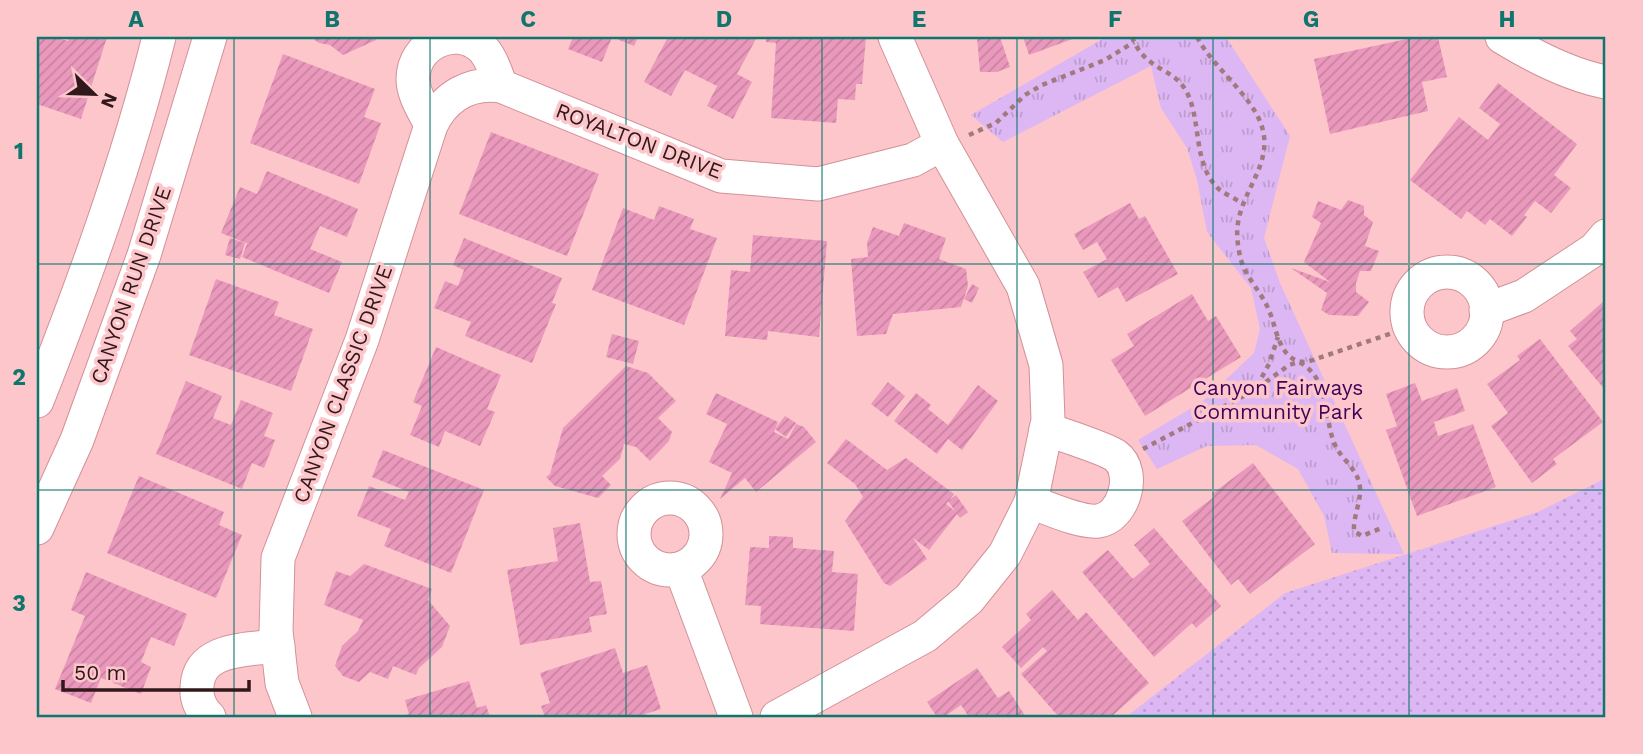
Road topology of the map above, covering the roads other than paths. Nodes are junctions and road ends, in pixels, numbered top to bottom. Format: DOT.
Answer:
graph roads {
  1 [pos="159,37"];
  2 [pos="210,37"];
  3 [pos="895,37"];
  4 [pos="1502,37"];
  5 [pos="1606,82"];
  6 [pos="501,86"];
  7 [pos="459,93"];
  8 [pos="431,125"];
  9 [pos="942,145"];
  10 [pos="1606,236"];
  11 [pos="1486,310"];
  12 [pos="37,401"];
  13 [pos="1046,429"];
  14 [pos="1031,502"];
  15 [pos="37,528"];
  16 [pos="681,569"];
  17 [pos="278,646"];
  18 [pos="209,717"];
  19 [pos="291,717"];
  20 [pos="736,717"];
  21 [pos="777,717"];
  1 -- 12 [label="street"];
  2 -- 15 [label="street, CANYON RUN DRIVE"];
  3 -- 9 [label="street"];
  4 -- 5 [label="street"];
  6 -- 7 [label="street, ROYALTON DRIVE"];
  6 -- 8 [label="street"];
  6 -- 9 [label="street, ROYALTON DRIVE"];
  7 -- 8 [label="street, CANYON CLASSIC DRIVE"];
  8 -- 17 [label="street, CANYON CLASSIC DRIVE"];
  9 -- 13 [label="street"];
  10 -- 11 [label="street"];
  11 -- 11 [label="street"];
  13 -- 14 [label="street"];
  13 -- 14 [label="street"];
  14 -- 21 [label="street"];
  16 -- 20 [label="street"];
  17 -- 18 [label="street"];
  17 -- 19 [label="street, CANYON CLASSIC DRIVE"];
}
